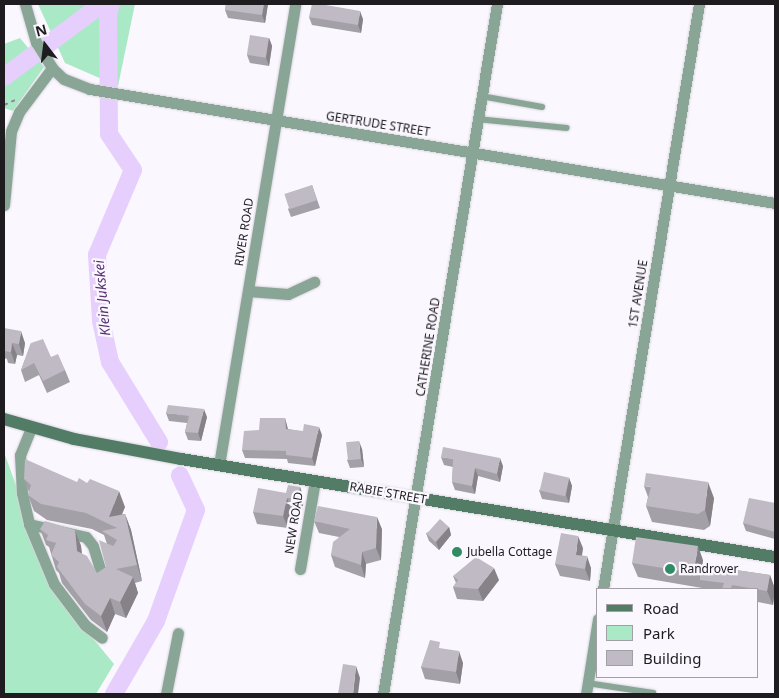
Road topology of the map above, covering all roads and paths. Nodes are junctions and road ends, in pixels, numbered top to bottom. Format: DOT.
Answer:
graph roads {
  1 [pos="25,4"];
  2 [pos="295,4"];
  3 [pos="497,4"];
  4 [pos="699,4"];
  5 [pos="50,64"];
  6 [pos="481,96"];
  7 [pos="542,108"];
  8 [pos="477,119"];
  9 [pos="276,122"];
  10 [pos="567,128"];
  11 [pos="472,152"];
  12 [pos="670,185"];
  13 [pos="775,203"];
  14 [pos="4,206"];
  15 [pos="314,282"];
  16 [pos="248,291"];
  17 [pos="4,419"];
  18 [pos="31,428"];
  19 [pos="219,466"];
  20 [pos="315,480"];
  21 [pos="418,499"];
  22 [pos="29,524"];
  23 [pos="612,530"];
  24 [pos="775,557"];
  25 [pos="300,569"];
  26 [pos="104,582"];
  27 [pos="602,588"];
  28 [pos="596,631"];
  29 [pos="178,633"];
  30 [pos="102,638"];
  31 [pos="586,689"];
  32 [pos="653,693"];
  33 [pos="166,694"];
  34 [pos="383,694"];
  1 -- 5 [label="street, GERTRUDE STREET"];
  2 -- 9 [label="street, RIVER ROAD"];
  3 -- 6 [label="street, CATHERINE ROAD"];
  4 -- 12 [label="street, 1ST AVENUE"];
  5 -- 9 [label="street, GERTRUDE STREET"];
  5 -- 14 [label="street"];
  6 -- 7 [label="lane"];
  6 -- 8 [label="street, CATHERINE ROAD"];
  8 -- 10 [label="lane"];
  8 -- 11 [label="street, CATHERINE ROAD"];
  9 -- 11 [label="street, GERTRUDE STREET"];
  9 -- 16 [label="street, RIVER ROAD"];
  11 -- 12 [label="street, GERTRUDE STREET"];
  11 -- 21 [label="street, CATHERINE ROAD"];
  12 -- 13 [label="street, GERTRUDE STREET"];
  12 -- 23 [label="street, 1ST AVENUE"];
  15 -- 16 [label="street"];
  16 -- 19 [label="street, RIVER ROAD"];
  17 -- 18 [label="street, RABIE STREET"];
  18 -- 19 [label="street, RABIE STREET"];
  18 -- 22 [label="street"];
  19 -- 20 [label="street, RABIE STREET"];
  20 -- 21 [label="street, RABIE STREET"];
  20 -- 25 [label="street, NEW ROAD"];
  21 -- 23 [label="street, RABIE STREET"];
  21 -- 34 [label="street, CATHERINE ROAD"];
  22 -- 26 [label="street"];
  22 -- 30 [label="street"];
  23 -- 24 [label="street, RABIE STREET"];
  23 -- 27 [label="street, 1ST AVENUE"];
  28 -- 31 [label="street"];
  29 -- 33 [label="street"];
  31 -- 32 [label="lane"];
}
